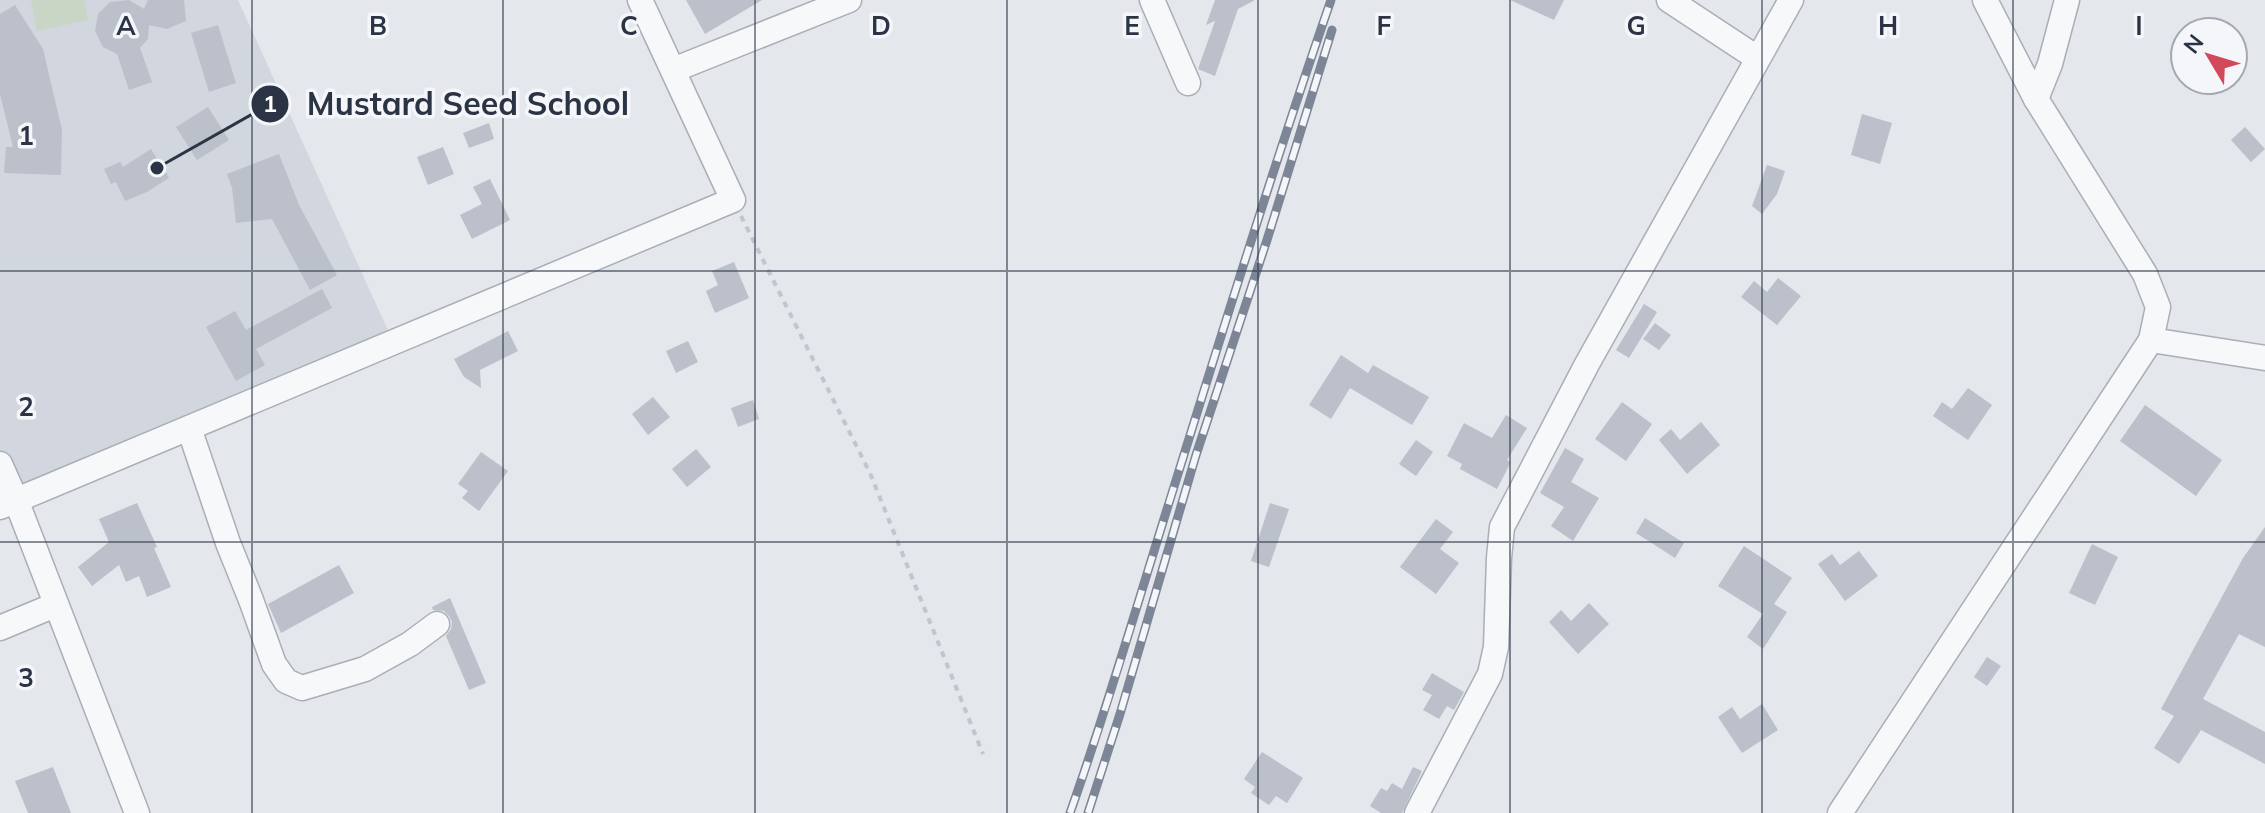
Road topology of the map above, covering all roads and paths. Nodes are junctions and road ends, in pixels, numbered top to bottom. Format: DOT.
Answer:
graph roads {
  1 [pos="640,0"];
  2 [pos="849,0"];
  3 [pos="1152,0"];
  4 [pos="1669,0"];
  5 [pos="1791,0"];
  6 [pos="1985,0"];
  7 [pos="2067,0"];
  8 [pos="1757,58"];
  9 [pos="673,70"];
  10 [pos="1188,83"];
  11 [pos="2036,99"];
  12 [pos="733,200"];
  13 [pos="2151,340"];
  14 [pos="2265,358"];
  15 [pos="189,428"];
  16 [pos="0,464"];
  17 [pos="8,504"];
  18 [pos="55,605"];
  19 [pos="437,624"];
  20 [pos="0,628"];
  21 [pos="983,754"];
  22 [pos="137,813"];
  23 [pos="1417,813"];
  24 [pos="1840,813"];
  1 -- 9 [label="street"];
  2 -- 9 [label="street"];
  3 -- 10 [label="street"];
  4 -- 8 [label="street"];
  5 -- 8 [label="street"];
  6 -- 11 [label="street"];
  7 -- 11 [label="street"];
  8 -- 23 [label="street"];
  9 -- 12 [label="street"];
  11 -- 13 [label="street"];
  12 -- 15 [label="street"];
  12 -- 21 [label="path"];
  13 -- 14 [label="street"];
  13 -- 24 [label="street"];
  15 -- 17 [label="street"];
  15 -- 19 [label="street"];
  16 -- 17 [label="street"];
  17 -- 18 [label="street"];
  18 -- 20 [label="street"];
  18 -- 22 [label="street"];
}
